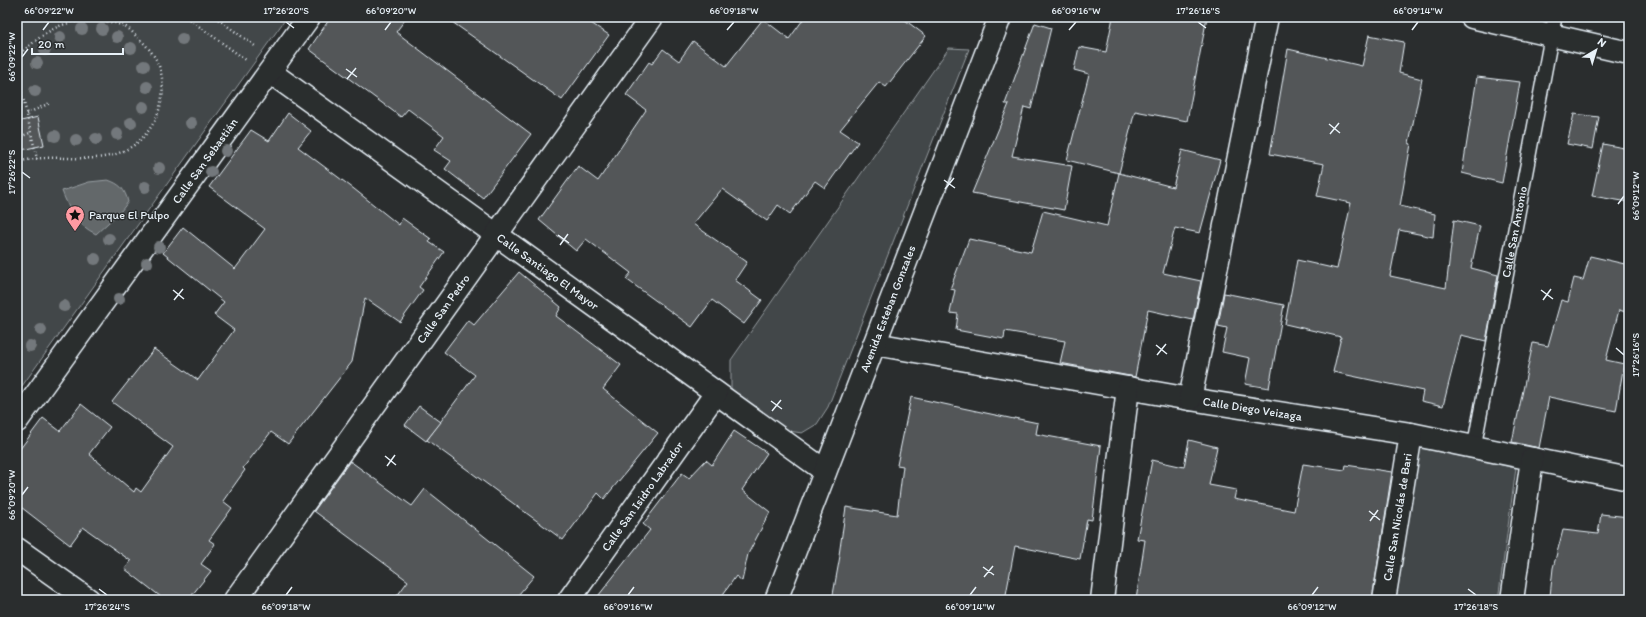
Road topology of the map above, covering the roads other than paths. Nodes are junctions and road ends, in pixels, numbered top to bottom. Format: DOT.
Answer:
graph roads {
  1 [pos="309,17"];
  2 [pos="652,17"];
  3 [pos="1000,17"];
  4 [pos="1266,17"];
  5 [pos="1472,17"];
  6 [pos="1554,26"];
  7 [pos="1629,53"];
  8 [pos="270,72"];
  9 [pos="496,235"];
  10 [pos="875,344"];
  11 [pos="1128,388"];
  12 [pos="716,393"];
  13 [pos="1190,399"];
  14 [pos="17,421"];
  15 [pos="1411,434"];
  16 [pos="1474,447"];
  17 [pos="1532,460"];
  18 [pos="825,471"];
  19 [pos="1629,479"];
  20 [pos="17,549"];
  21 [pos="89,600"];
  22 [pos="235,600"];
  23 [pos="569,600"];
  24 [pos="776,600"];
  25 [pos="1102,600"];
  26 [pos="1384,600"];
  27 [pos="1512,600"];
  1 -- 8 [label="street, Calle San Sebastián"];
  2 -- 9 [label="street, Calle San Pedro"];
  3 -- 10 [label="street, Avenida Esteban Gonzales"];
  4 -- 13 [label="street"];
  5 -- 6 [label="street"];
  6 -- 7 [label="street"];
  6 -- 16 [label="lane, Calle San Antonio"];
  8 -- 9 [label="street, Calle Santiago El Mayor"];
  8 -- 14 [label="street, Calle San Sebastián"];
  9 -- 12 [label="street, Calle Santiago El Mayor"];
  9 -- 22 [label="street, Calle San Pedro"];
  10 -- 11 [label="street, Calle Diego Veizaga"];
  10 -- 18 [label="street, Avenida Esteban Gonzales"];
  11 -- 13 [label="street, Calle Diego Veizaga"];
  11 -- 25 [label="street"];
  12 -- 18 [label="street, Calle Santiago El Mayor"];
  12 -- 23 [label="street, Calle San Isidro Labrador"];
  13 -- 15 [label="street, Calle Diego Veizaga"];
  15 -- 16 [label="street, Calle Diego Veizaga"];
  15 -- 26 [label="street, Calle San Nicolás de Bari"];
  16 -- 17 [label="street, Calle Diego Veizaga"];
  17 -- 19 [label="street, Calle Diego Veizaga"];
  17 -- 27 [label="street"];
  18 -- 24 [label="street, Avenida Esteban Gonzales"];
  20 -- 21 [label="street"];
}
